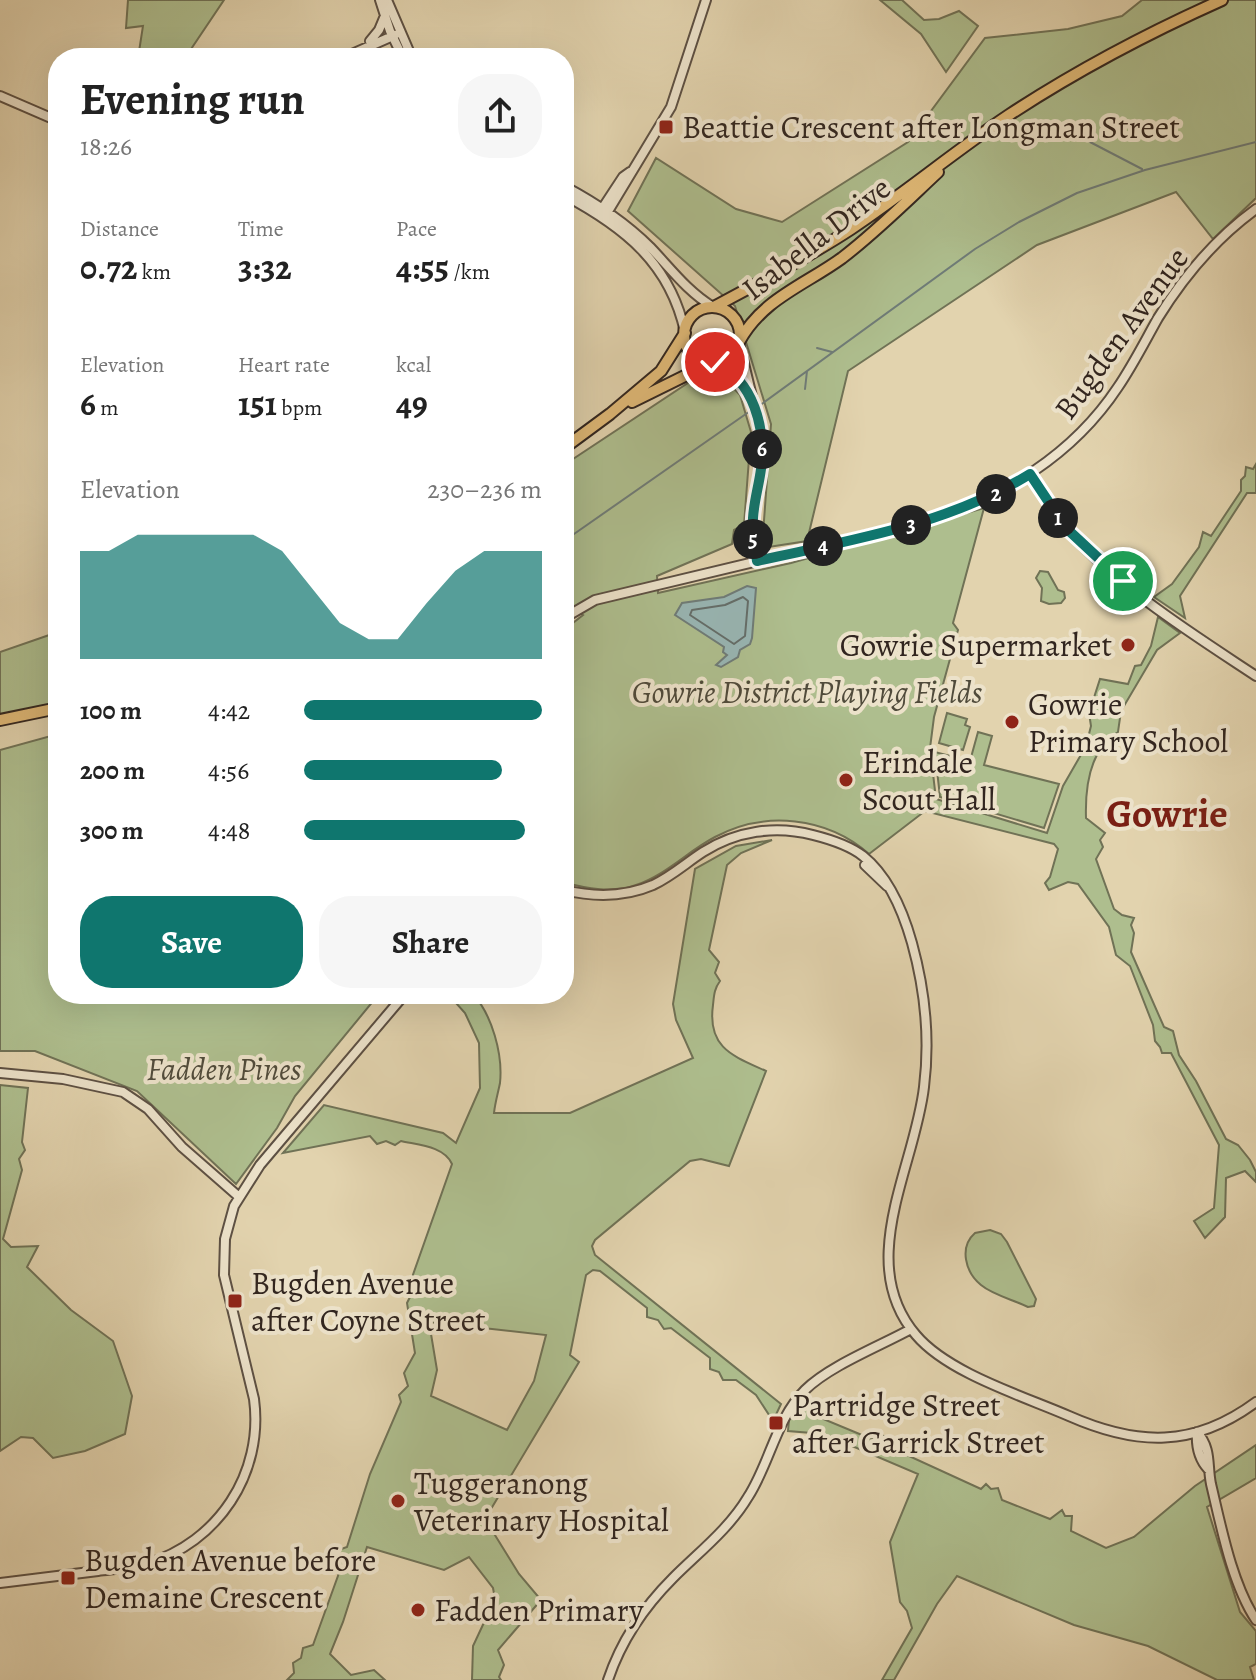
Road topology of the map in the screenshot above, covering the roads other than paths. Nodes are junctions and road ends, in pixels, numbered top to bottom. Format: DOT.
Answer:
graph roads {
  1 [pos="380,0"];
  2 [pos="387,0"];
  3 [pos="706,0"];
  4 [pos="1222,0"];
  5 [pos="385,17"];
  6 [pos="394,32"];
  7 [pos="371,44"];
  8 [pos="363,48"];
  9 [pos="389,48"];
  10 [pos="399,48"];
  11 [pos="405,48"];
  12 [pos="0,95"];
  13 [pos="48,114"];
  14 [pos="966,146"];
  15 [pos="631,172"];
  16 [pos="574,193"];
  17 [pos="619,194"];
  18 [pos="574,200"];
  19 [pos="1256,209"];
  20 [pos="603,213"];
  21 [pos="622,222"];
  22 [pos="714,307"];
  23 [pos="685,333"];
  24 [pos="739,342"];
  25 [pos="714,362"];
  26 [pos="752,400"];
  27 [pos="610,414"];
  28 [pos="574,441"];
  29 [pos="1030,474"];
  30 [pos="757,561"];
  31 [pos="574,612"];
  32 [pos="1256,676"];
  33 [pos="48,710"];
  34 [pos="0,720"];
  35 [pos="574,891"];
  36 [pos="397,1004"];
  37 [pos="0,1073"];
  38 [pos="238,1196"];
  39 [pos="911,1329"];
  40 [pos="1256,1402"];
  41 [pos="1213,1427"];
  42 [pos="1197,1432"];
  43 [pos="1179,1436"];
  44 [pos="1201,1443"];
  45 [pos="0,1581"];
  46 [pos="1256,1620"];
  47 [pos="608,1680"];
  1 -- 5 [label="street"];
  2 -- 6 [label="street"];
  3 -- 15 [label="street"];
  4 -- 14 [label="main road, Isabella Drive"];
  5 -- 6 [label="street"];
  5 -- 7 [label="street"];
  6 -- 7 [label="street"];
  6 -- 10 [label="street"];
  6 -- 11 [label="street"];
  7 -- 8 [label="street"];
  7 -- 9 [label="street"];
  12 -- 13 [label="street"];
  14 -- 22 [label="main road, Isabella Drive"];
  14 -- 24 [label="main road, Isabella Drive"];
  15 -- 17 [label="street"];
  15 -- 20 [label="street"];
  16 -- 20 [label="street"];
  17 -- 20 [label="street"];
  17 -- 21 [label="street"];
  18 -- 20 [label="street"];
  19 -- 29 [label="street, Bugden Avenue"];
  20 -- 21 [label="street"];
  20 -- 23 [label="street"];
  21 -- 22 [label="street"];
  22 -- 23 [label="main road"];
  22 -- 24 [label="main road"];
  23 -- 25 [label="main road"];
  23 -- 27 [label="main road"];
  24 -- 25 [label="main road"];
  24 -- 26 [label="street"];
  25 -- 26 [label="street"];
  25 -- 27 [label="main road"];
  26 -- 30 [label="street"];
  27 -- 28 [label="main road"];
  29 -- 30 [label="street, Bugden Avenue"];
  29 -- 32 [label="street"];
  30 -- 31 [label="street, Bugden Avenue"];
  33 -- 34 [label="main road"];
  35 -- 39 [label="street"];
  36 -- 38 [label="street"];
  37 -- 38 [label="street"];
  38 -- 45 [label="street"];
  39 -- 43 [label="street"];
  39 -- 47 [label="street"];
  40 -- 41 [label="street"];
  41 -- 42 [label="street"];
  41 -- 44 [label="street"];
  42 -- 43 [label="street"];
  42 -- 44 [label="street"];
  43 -- 44 [label="street"];
  44 -- 46 [label="street"];
}
